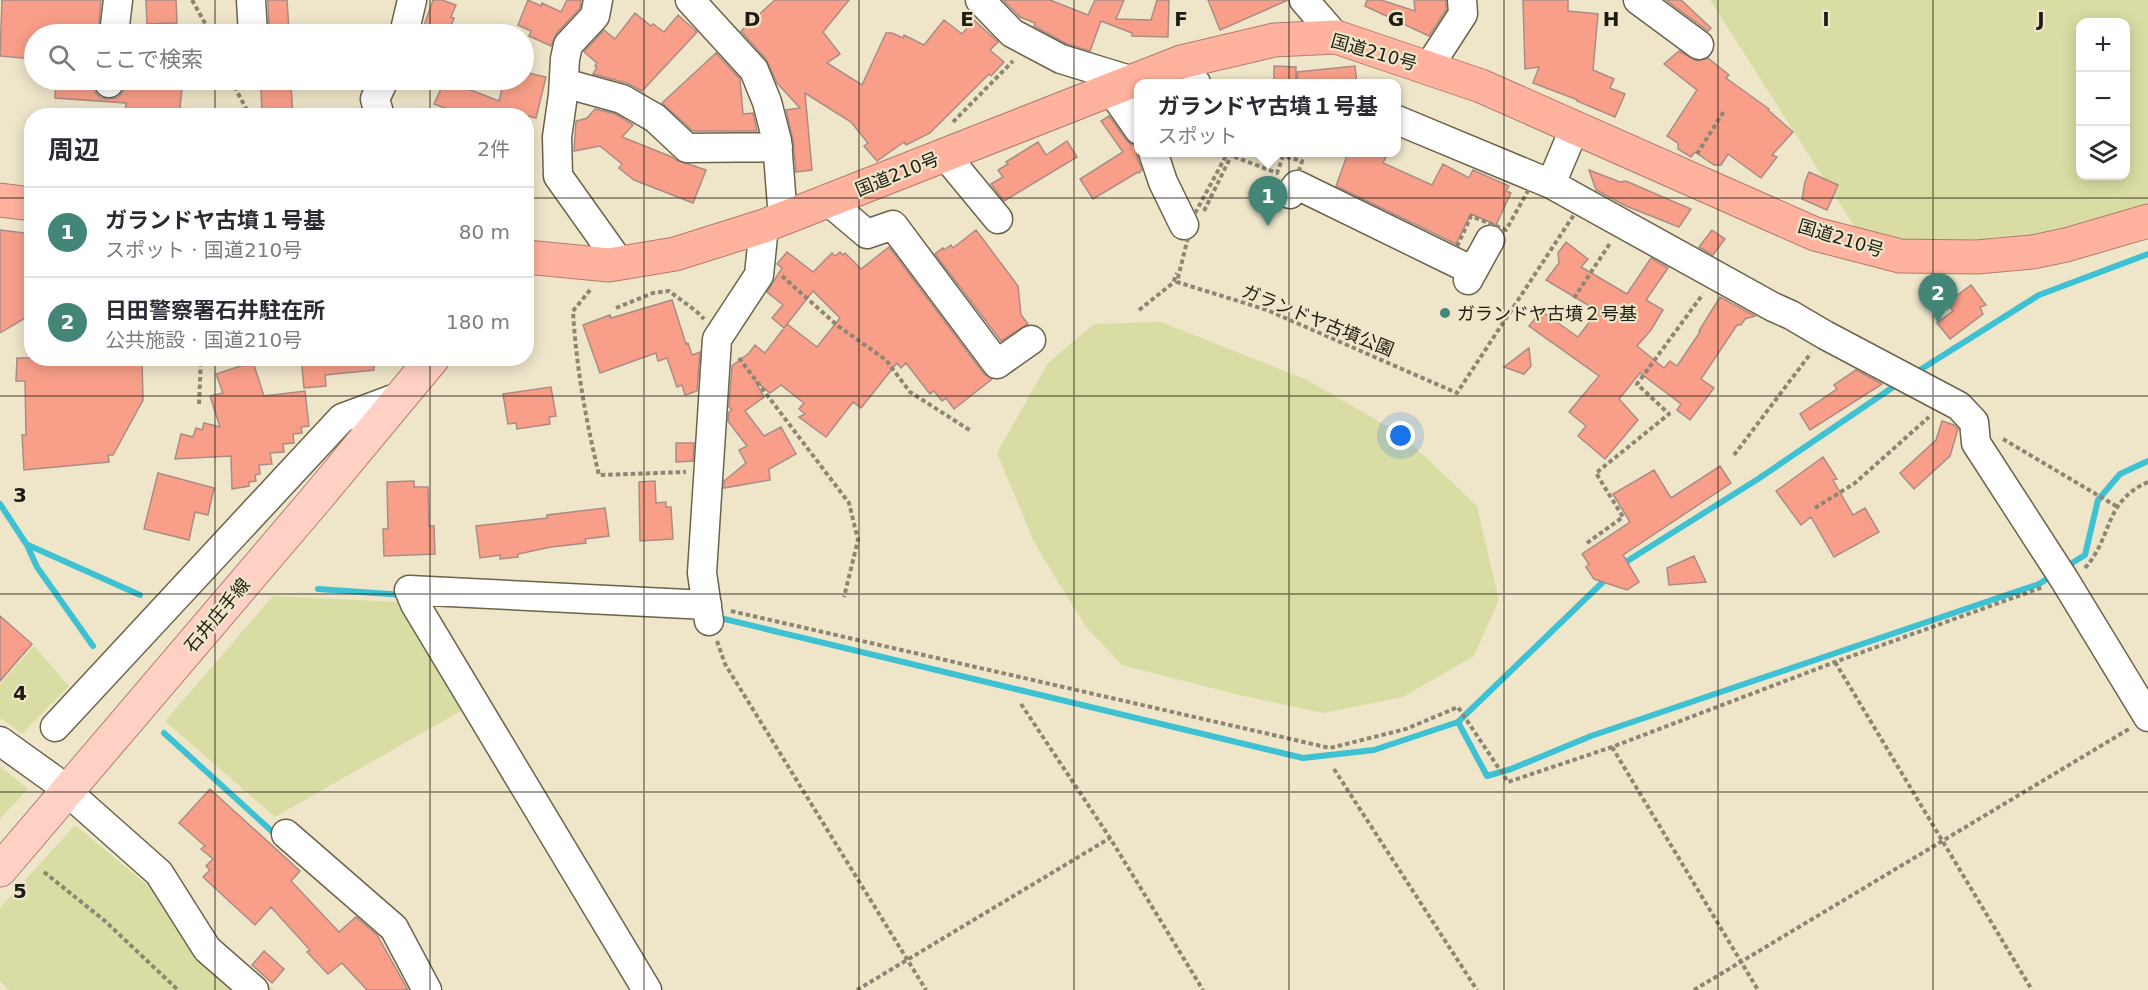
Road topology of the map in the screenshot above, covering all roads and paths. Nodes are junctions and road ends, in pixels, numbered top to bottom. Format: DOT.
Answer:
graph roads {
  1 [pos="118,0"];
  2 [pos="192,0"];
  3 [pos="251,0"];
  4 [pos="412,0"];
  5 [pos="598,0"];
  6 [pos="690,0"];
  7 [pos="980,0"];
  8 [pos="1304,0"];
  9 [pos="1462,0"];
  10 [pos="1638,0"];
  11 [pos="115,24"];
  12 [pos="206,24"];
  13 [pos="252,24"];
  14 [pos="406,24"];
  15 [pos="1336,37"];
  16 [pos="1030,43"];
  17 [pos="1699,45"];
  18 [pos="1428,68"];
  19 [pos="1137,79"];
  20 [pos="1134,80"];
  21 [pos="564,83"];
  22 [pos="1122,85"];
  23 [pos="1134,85"];
  24 [pos="236,90"];
  25 [pos="379,90"];
  26 [pos="246,108"];
  27 [pos="378,108"];
  28 [pos="1724,111"];
  29 [pos="1134,117"];
  30 [pos="1401,122"];
  31 [pos="1575,127"];
  32 [pos="948,140"];
  33 [pos="778,147"];
  34 [pos="1696,156"];
  35 [pos="1154,157"];
  36 [pos="1225,157"];
  37 [pos="1231,157"];
  38 [pos="1235,157"];
  39 [pos="1283,157"];
  40 [pos="1287,157"];
  41 [pos="1293,157"];
  42 [pos="1284,167"];
  43 [pos="1551,184"];
  44 [pos="1290,194"];
  45 [pos="0,200"];
  46 [pos="828,201"];
  47 [pos="24,203"];
  48 [pos="998,219"];
  49 [pos="1196,219"];
  50 [pos="2148,221"];
  51 [pos="1623,224"];
  52 [pos="769,234"];
  53 [pos="1490,240"];
  54 [pos="534,258"];
  55 [pos="1182,260"];
  56 [pos="608,263"];
  57 [pos="1716,276"];
  58 [pos="1574,298"];
  59 [pos="616,308"];
  60 [pos="1139,310"];
  61 [pos="720,335"];
  62 [pos="1824,335"];
  63 [pos="1031,340"];
  64 [pos="201,366"];
  65 [pos="426,366"];
  66 [pos="1913,381"];
  67 [pos="401,396"];
  68 [pos="199,404"];
  69 [pos="1974,422"];
  70 [pos="971,431"];
  71 [pos="1734,454"];
  72 [pos="708,472"];
  73 [pos="2148,482"];
  74 [pos="2116,506"];
  75 [pos="1815,508"];
  76 [pos="1587,543"];
  77 [pos="2064,579"];
  78 [pos="844,597"];
  79 [pos="708,613"];
  80 [pos="1835,662"];
  81 [pos="1021,704"];
  82 [pos="2143,721"];
  83 [pos="55,727"];
  84 [pos="0,741"];
  85 [pos="1612,747"];
  86 [pos="1334,769"];
  87 [pos="58,802"];
  88 [pos="286,834"];
  89 [pos="1110,838"];
  90 [pos="1943,841"];
  91 [pos="0,870"];
  92 [pos="44,872"];
  93 [pos="908,960"];
  94 [pos="1741,961"];
  95 [pos="178,990"];
  96 [pos="254,990"];
  97 [pos="427,990"];
  98 [pos="647,990"];
  99 [pos="857,990"];
  100 [pos="926,990"];
  101 [pos="1203,990"];
  102 [pos="1477,990"];
  103 [pos="1694,990"];
  104 [pos="1758,990"];
  105 [pos="2032,990"];
  1 -- 11 [label="street"];
  2 -- 12 [label="path"];
  3 -- 13 [label="street"];
  4 -- 14 [label="street"];
  5 -- 21 [label="street"];
  6 -- 33 [label="street"];
  7 -- 16 [label="street"];
  8 -- 15 [label="street"];
  9 -- 18 [label="street"];
  10 -- 17 [label="street"];
  15 -- 18 [label="highway, 国道210号"];
  15 -- 19 [label="highway, 国道210号"];
  16 -- 22 [label="street"];
  16 -- 32 [label="path"];
  18 -- 31 [label="highway, 国道210号"];
  20 -- 22 [label="highway, 国道210号"];
  21 -- 33 [label="street"];
  21 -- 56 [label="street"];
  22 -- 23 [label="street"];
  22 -- 29 [label="street"];
  22 -- 32 [label="highway, 国道210号"];
  24 -- 26 [label="path"];
  25 -- 27 [label="street"];
  28 -- 34 [label="path"];
  30 -- 43 [label="street"];
  31 -- 43 [label="street"];
  31 -- 50 [label="highway, 国道210号"];
  32 -- 46 [label="highway, 国道210号"];
  32 -- 48 [label="street"];
  33 -- 52 [label="street"];
  35 -- 49 [label="street"];
  36 -- 55 [label="path, ガランドヤ古墳公園"];
  37 -- 49 [label="path"];
  38 -- 39 [label="path, ガランドヤ古墳公園"];
  40 -- 42 [label="path"];
  41 -- 55 [label="path, ガランドヤ古墳公園"];
  43 -- 51 [label="street"];
  44 -- 53 [label="street"];
  45 -- 47 [label="highway"];
  46 -- 52 [label="highway, 国道210号"];
  46 -- 63 [label="street"];
  49 -- 55 [label="path"];
  51 -- 57 [label="street"];
  51 -- 58 [label="path"];
  52 -- 56 [label="highway, 国道210号"];
  52 -- 61 [label="street"];
  52 -- 70 [label="path"];
  54 -- 56 [label="highway, 国道210号"];
  55 -- 60 [label="path"];
  56 -- 72 [label="path"];
  57 -- 62 [label="street"];
  57 -- 76 [label="path"];
  59 -- 61 [label="path"];
  61 -- 72 [label="street"];
  61 -- 78 [label="path"];
  62 -- 66 [label="street"];
  62 -- 71 [label="path"];
  64 -- 68 [label="path"];
  65 -- 67 [label="main road, 石井庄手線"];
  66 -- 69 [label="street"];
  66 -- 75 [label="path"];
  67 -- 83 [label="street"];
  67 -- 87 [label="main road, 石井庄手線"];
  69 -- 74 [label="path"];
  69 -- 77 [label="street"];
  72 -- 79 [label="street"];
  73 -- 74 [label="path"];
  74 -- 77 [label="path"];
  77 -- 80 [label="path"];
  77 -- 82 [label="street"];
  79 -- 85 [label="path"];
  79 -- 93 [label="path"];
  79 -- 98 [label="street"];
  80 -- 85 [label="path"];
  80 -- 90 [label="path"];
  81 -- 89 [label="path"];
  82 -- 90 [label="path"];
  84 -- 87 [label="street"];
  85 -- 94 [label="path"];
  86 -- 102 [label="path"];
  87 -- 91 [label="main road, 石井庄手線"];
  87 -- 96 [label="street"];
  88 -- 97 [label="street"];
  89 -- 93 [label="path"];
  89 -- 101 [label="path"];
  90 -- 94 [label="path"];
  90 -- 105 [label="path"];
  92 -- 95 [label="path"];
  93 -- 99 [label="path"];
  93 -- 100 [label="path"];
  94 -- 103 [label="path"];
  94 -- 104 [label="path"];
}
